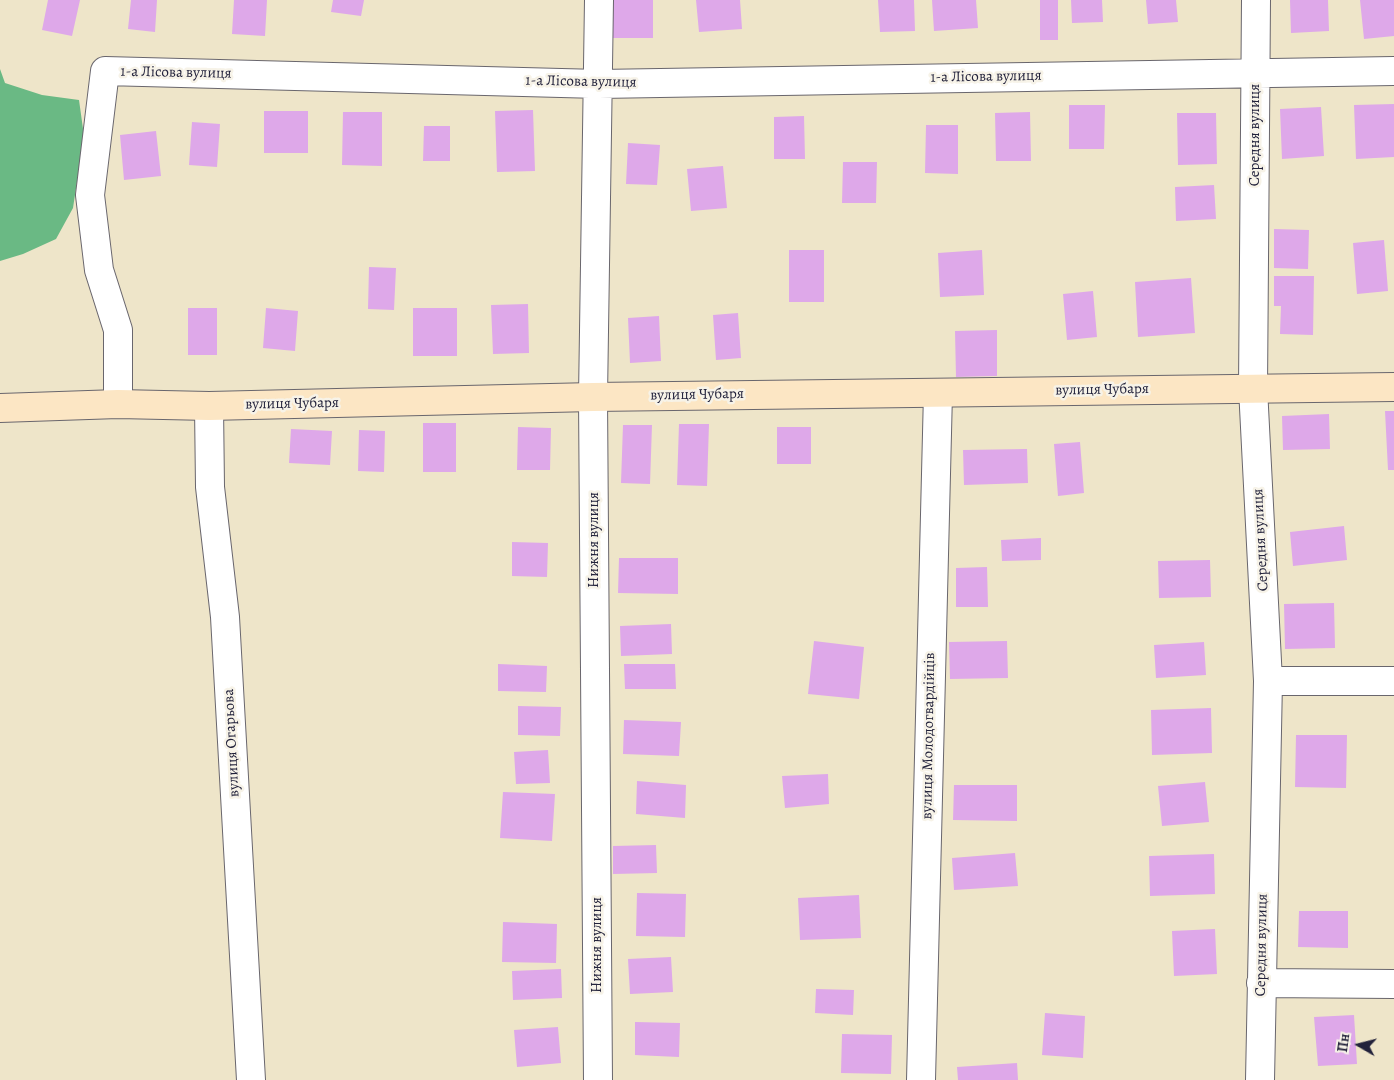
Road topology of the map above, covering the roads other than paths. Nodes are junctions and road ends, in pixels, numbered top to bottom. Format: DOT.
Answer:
graph roads {
  1 [pos="600,0"];
  2 [pos="1256,0"];
  3 [pos="1256,72"];
  4 [pos="1394,72"];
  5 [pos="599,84"];
  6 [pos="1394,387"];
  7 [pos="1253,388"];
  8 [pos="938,392"];
  9 [pos="594,397"];
  10 [pos="118,404"];
  11 [pos="209,406"];
  12 [pos="0,408"];
  13 [pos="1268,681"];
  14 [pos="1394,681"];
  15 [pos="1261,983"];
  16 [pos="1394,984"];
  17 [pos="251,1080"];
  18 [pos="598,1080"];
  19 [pos="921,1080"];
  20 [pos="1260,1080"];
  1 -- 5 [label="street, Нижня вулиця"];
  2 -- 3 [label="street, Середня вулиця"];
  3 -- 4 [label="street, 1-а Лісова вулиця"];
  3 -- 5 [label="street, 1-а Лісова вулиця"];
  3 -- 7 [label="street, Середня вулиця"];
  5 -- 9 [label="street, Нижня вулиця"];
  5 -- 10 [label="street, 1-а Лісова вулиця"];
  6 -- 7 [label="street, вулиця Чубаря"];
  7 -- 8 [label="street, вулиця Чубаря"];
  7 -- 13 [label="street, Середня вулиця"];
  8 -- 9 [label="street, вулиця Чубаря"];
  8 -- 19 [label="street, вулиця Молодогвардійців"];
  9 -- 11 [label="street, вулиця Чубаря"];
  9 -- 18 [label="street, Нижня вулиця"];
  10 -- 11 [label="street, вулиця Чубаря"];
  10 -- 12 [label="street, вулиця Чубаря"];
  11 -- 17 [label="street, вулиця Огарьова"];
  13 -- 14 [label="street"];
  13 -- 15 [label="street, Середня вулиця"];
  15 -- 16 [label="street"];
  15 -- 20 [label="street, Середня вулиця"];
}
